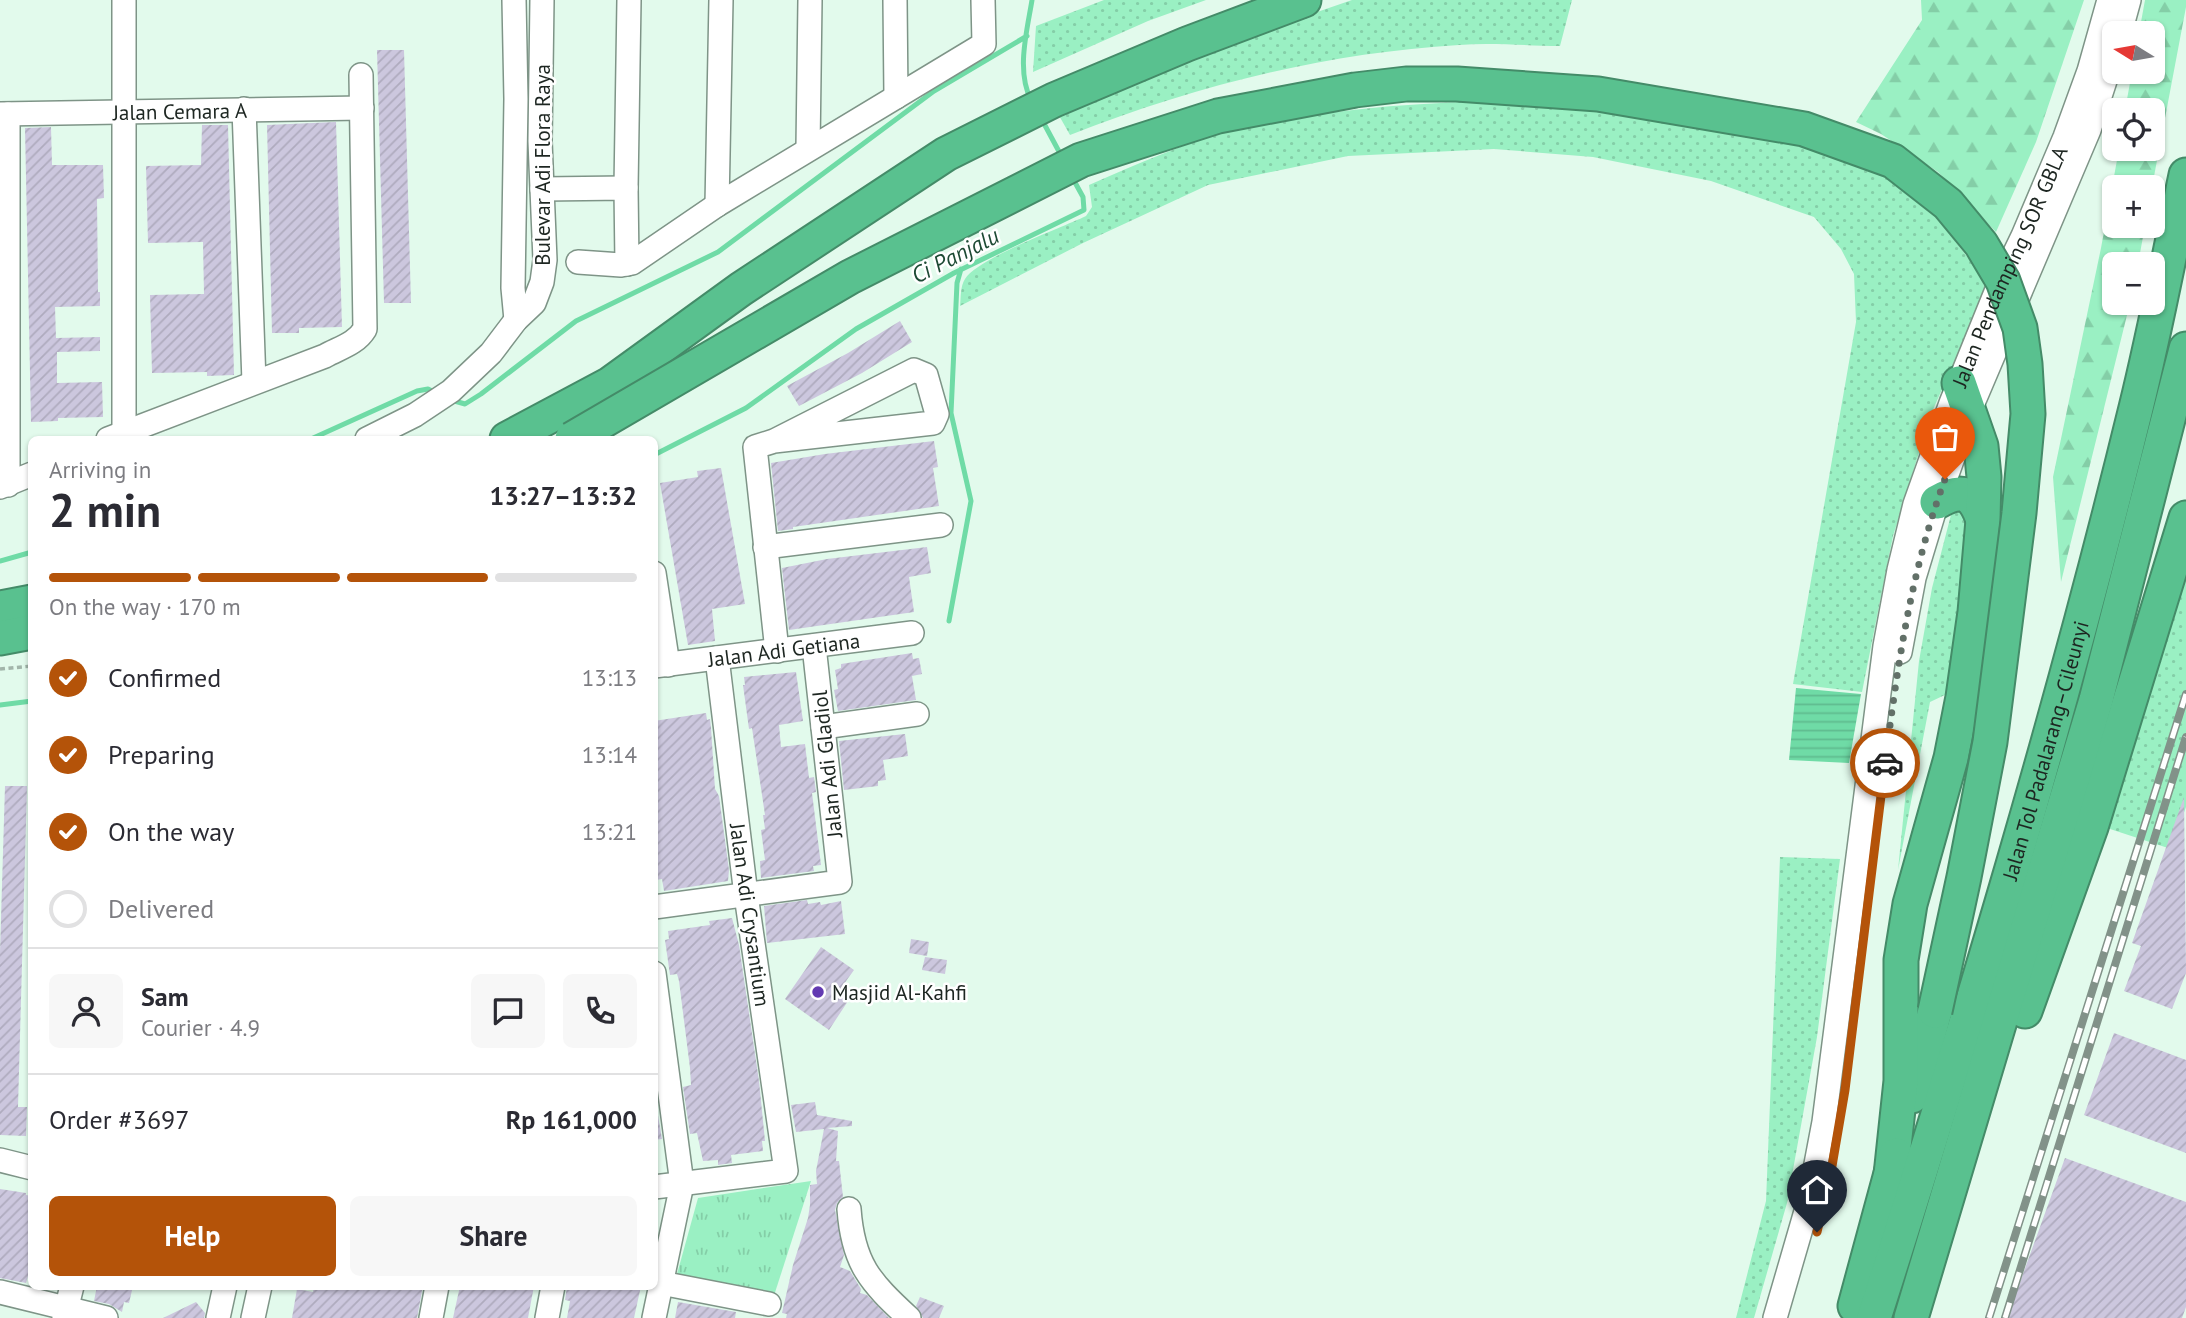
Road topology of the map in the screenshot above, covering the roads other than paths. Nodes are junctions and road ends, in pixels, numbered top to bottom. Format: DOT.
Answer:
graph roads {
  1 [pos="124,0"];
  2 [pos="514,0"];
  3 [pos="542,0"];
  4 [pos="629,0"];
  5 [pos="721,0"];
  6 [pos="810,0"];
  7 [pos="895,0"];
  8 [pos="984,0"];
  9 [pos="1304,0"];
  10 [pos="2109,0"];
  11 [pos="2129,0"];
  12 [pos="2123,21"];
  13 [pos="361,75"];
  14 [pos="2104,84"];
  15 [pos="896,97"];
  16 [pos="362,108"];
  17 [pos="244,109"];
  18 [pos="125,112"];
  19 [pos="4,114"];
  20 [pos="808,148"];
  21 [pos="2186,175"];
  22 [pos="626,188"];
  23 [pos="542,189"];
  24 [pos="717,205"];
  25 [pos="578,262"];
  26 [pos="627,264"];
  27 [pos="516,320"];
  28 [pos="2186,349"];
  29 [pos="254,382"];
  30 [pos="1964,396"];
  31 [pos="116,436"];
  32 [pos="373,436"];
  33 [pos="513,436"];
  34 [pos="577,436"];
  35 [pos="774,441"];
  36 [pos="28,476"];
  37 [pos="4,486"];
  38 [pos="1937,502"];
  39 [pos="2186,518"];
  40 [pos="1983,520"];
  41 [pos="941,525"];
  42 [pos="765,547"];
  43 [pos="28,603"];
  44 [pos="0,608"];
  45 [pos="658,626"];
  46 [pos="28,633"];
  47 [pos="912,633"];
  48 [pos="0,638"];
  49 [pos="814,646"];
  50 [pos="777,651"];
  51 [pos="717,658"];
  52 [pos="661,666"];
  53 [pos="917,714"];
  54 [pos="823,727"];
  55 [pos="746,895"];
  56 [pos="658,906"];
  57 [pos="658,1003"];
  58 [pos="1837,1089"];
  59 [pos="0,1160"];
  60 [pos="28,1167"];
  61 [pos="1891,1175"];
  62 [pos="682,1184"];
  63 [pos="658,1187"];
  64 [pos="849,1209"];
  65 [pos="662,1283"];
  66 [pos="71,1290"];
  67 [pos="224,1290"];
  68 [pos="259,1290"];
  69 [pos="436,1290"];
  70 [pos="552,1290"];
  71 [pos="0,1292"];
  72 [pos="769,1304"];
  73 [pos="65,1313"];
  74 [pos="106,1318"];
  75 [pos="218,1318"];
  76 [pos="253,1318"];
  77 [pos="431,1318"];
  78 [pos="547,1318"];
  79 [pos="654,1318"];
  80 [pos="909,1318"];
  81 [pos="1775,1318"];
  82 [pos="1791,1318"];
  83 [pos="1852,1318"];
  84 [pos="1874,1318"];
  85 [pos="1913,1318"];
  1 -- 18 [label="street"];
  2 -- 27 [label="street, Bulevar Adi Flora Raya"];
  3 -- 23 [label="street, Bulevar Adi Flora Raya"];
  4 -- 22 [label="street"];
  5 -- 24 [label="street"];
  6 -- 20 [label="street"];
  7 -- 15 [label="street"];
  8 -- 15 [label="street"];
  9 -- 33 [label="highway"];
  10 -- 30 [label="street, Jalan Pendamping SOR GBLA"];
  11 -- 12 [label="street"];
  13 -- 16 [label="street"];
  14 -- 30 [label="street, Jalan Pendamping SOR GBLA"];
  15 -- 20 [label="street"];
  16 -- 17 [label="street, Jalan Cemara A"];
  16 -- 29 [label="street"];
  17 -- 18 [label="street, Jalan Cemara A"];
  17 -- 29 [label="street"];
  18 -- 19 [label="street, Jalan Cemara A"];
  18 -- 31 [label="street"];
  19 -- 37 [label="street"];
  20 -- 24 [label="street"];
  21 -- 84 [label="highway, Jalan Tol Padalarang–Cileunyi"];
  22 -- 23 [label="street"];
  22 -- 26 [label="street"];
  23 -- 27 [label="street, Bulevar Adi Flora Raya"];
  24 -- 26 [label="street"];
  25 -- 26 [label="street"];
  27 -- 32 [label="street, Bulevar Adi Flora Raya"];
  28 -- 85 [label="highway, Jalan Tol Padalarang–Cileunyi"];
  29 -- 31 [label="street"];
  30 -- 38 [label="street, Jalan Pendamping SOR GBLA"];
  30 -- 40 [label="highway"];
  30 -- 58 [label="street, Jalan Pendamping SOR GBLA"];
  34 -- 61 [label="highway, bridge"];
  35 -- 35 [label="street"];
  35 -- 42 [label="street"];
  36 -- 37 [label="street"];
  38 -- 40 [label="highway"];
  38 -- 58 [label="street, Jalan Pendamping SOR GBLA"];
  39 -- 85 [label="highway"];
  40 -- 61 [label="highway"];
  41 -- 42 [label="street"];
  42 -- 50 [label="street"];
  43 -- 44 [label="highway"];
  45 -- 52 [label="street"];
  46 -- 48 [label="highway"];
  47 -- 49 [label="street, Jalan Adi Getiana"];
  49 -- 50 [label="street, Jalan Adi Getiana"];
  49 -- 54 [label="street, Jalan Adi Gladiol"];
  50 -- 51 [label="street, Jalan Adi Getiana"];
  51 -- 52 [label="street, Jalan Adi Getiana"];
  51 -- 55 [label="street, Jalan Adi Crysantium"];
  53 -- 54 [label="street"];
  54 -- 55 [label="street, Jalan Adi Gladiol"];
  55 -- 56 [label="street"];
  55 -- 62 [label="street, Jalan Adi Crysantium"];
  57 -- 62 [label="street"];
  58 -- 81 [label="street, Jalan Pendamping SOR GBLA"];
  58 -- 82 [label="street, Jalan Pendamping SOR GBLA"];
  59 -- 60 [label="street"];
  61 -- 83 [label="highway"];
  62 -- 63 [label="street"];
  62 -- 65 [label="street"];
  64 -- 80 [label="street"];
  65 -- 72 [label="street"];
  65 -- 79 [label="street"];
  66 -- 73 [label="street"];
  67 -- 75 [label="street"];
  68 -- 76 [label="street"];
  69 -- 77 [label="street"];
  70 -- 78 [label="street"];
  71 -- 73 [label="street"];
  73 -- 74 [label="street"];
}
